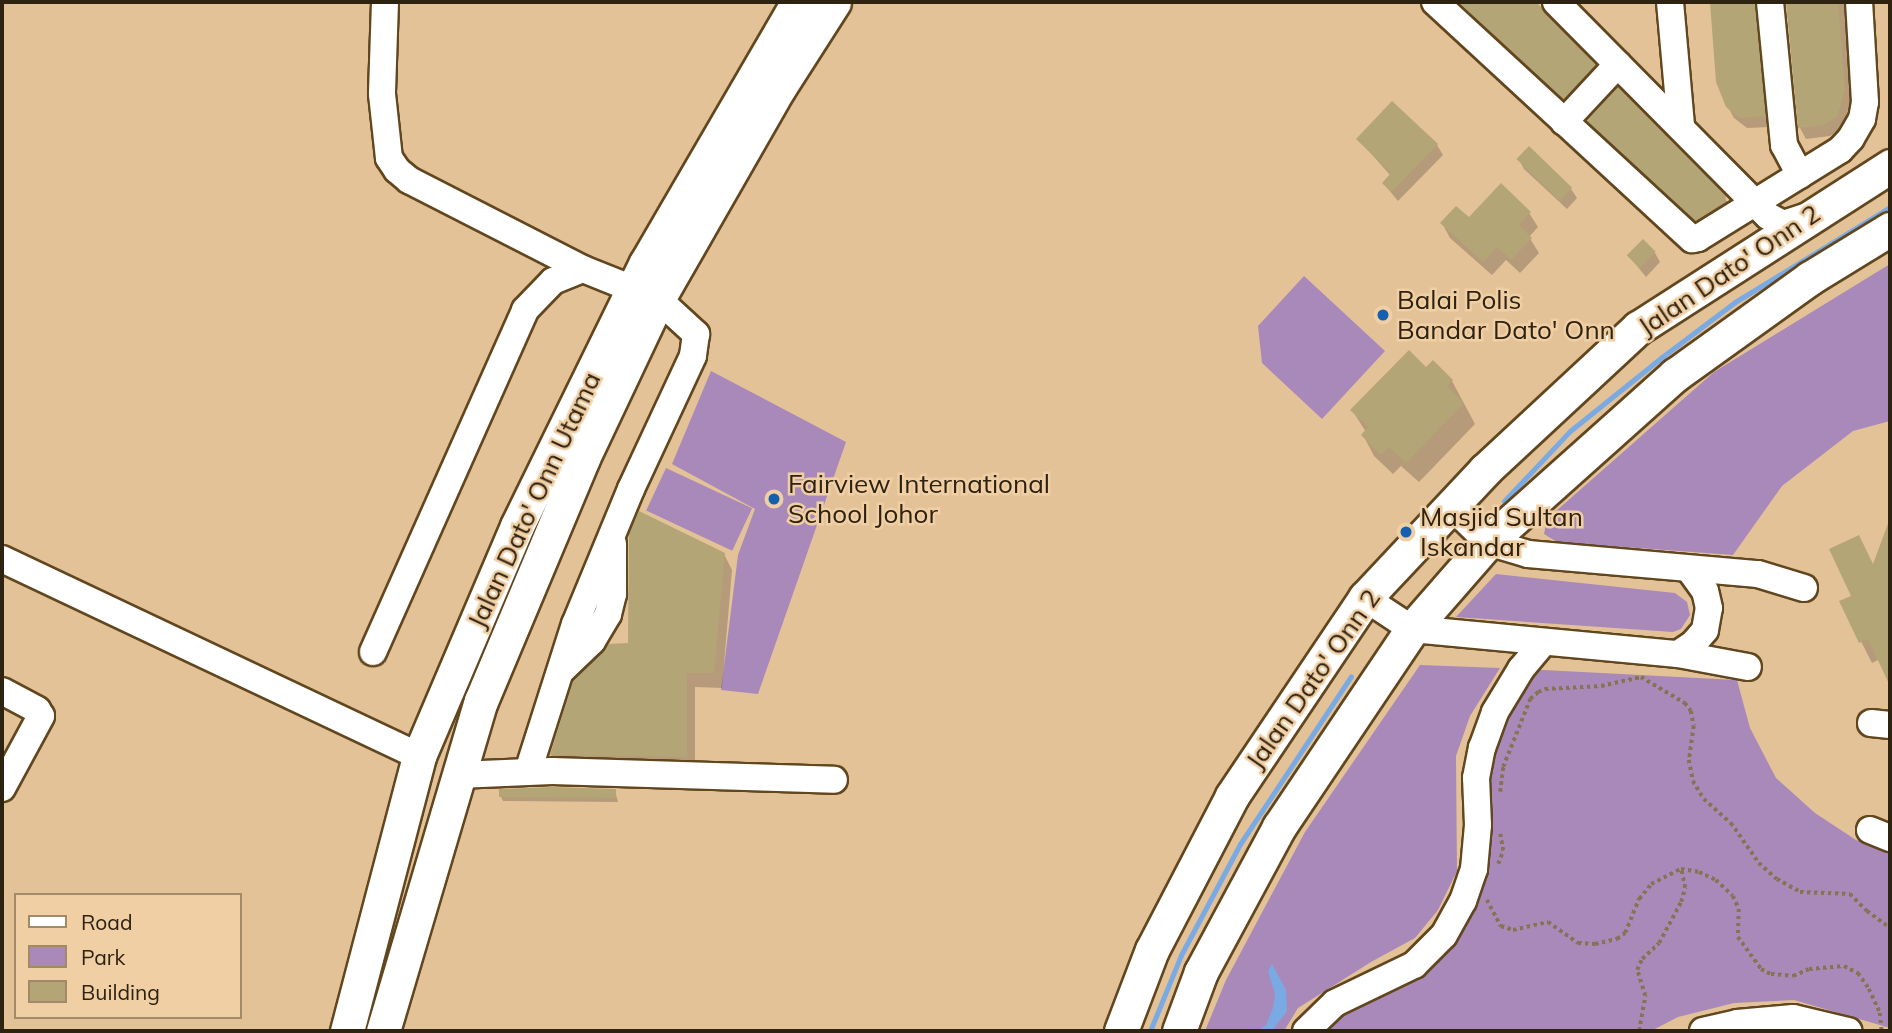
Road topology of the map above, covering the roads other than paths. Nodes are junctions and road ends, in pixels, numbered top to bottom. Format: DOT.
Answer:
graph roads {
  1 [pos="385,2"];
  2 [pos="798,2"];
  3 [pos="834,2"];
  4 [pos="1435,2"];
  5 [pos="1556,2"];
  6 [pos="1670,2"];
  7 [pos="1770,2"];
  8 [pos="1859,2"];
  9 [pos="1618,64"];
  10 [pos="1564,122"];
  11 [pos="1681,126"];
  12 [pos="1890,166"];
  13 [pos="1800,175"];
  14 [pos="1757,202"];
  15 [pos="1808,216"];
  16 [pos="1890,229"];
  17 [pos="1754,253"];
  18 [pos="583,269"];
  19 [pos="647,293"];
  20 [pos="1452,507"];
  21 [pos="1488,542"];
  22 [pos="2,559"];
  23 [pos="1689,569"];
  24 [pos="1804,588"];
  25 [pos="1365,598"];
  26 [pos="1412,629"];
  27 [pos="1544,643"];
  28 [pos="373,652"];
  29 [pos="1678,654"];
  30 [pos="1748,667"];
  31 [pos="448,689"];
  32 [pos="2,691"];
  33 [pos="481,701"];
  34 [pos="419,756"];
  35 [pos="527,771"];
  36 [pos="458,775"];
  37 [pos="834,780"];
  38 [pos="2,788"];
  39 [pos="347,1031"];
  40 [pos="383,1031"];
  41 [pos="1121,1031"];
  42 [pos="1179,1031"];
  43 [pos="1306,1031"];
  44 [pos="1703,1031"];
  45 [pos="1848,1031"];
  1 -- 18 [label="street"];
  2 -- 19 [label="main road, Jalan Dato' Onn Utama"];
  3 -- 19 [label="main road, Jalan Dato' Onn Utama"];
  4 -- 10 [label="street"];
  5 -- 9 [label="street"];
  6 -- 11 [label="street"];
  7 -- 13 [label="street"];
  8 -- 13 [label="street"];
  9 -- 10 [label="street"];
  9 -- 11 [label="street"];
  10 -- 14 [label="street"];
  11 -- 14 [label="street"];
  12 -- 15 [label="main road, Jalan Dato' Onn 2"];
  13 -- 14 [label="street"];
  14 -- 15 [label="street"];
  14 -- 17 [label="street"];
  15 -- 17 [label="main road, Jalan Dato' Onn 2"];
  16 -- 21 [label="main road, Jalan Dato' Onn 2"];
  17 -- 20 [label="main road, Jalan Dato' Onn 2"];
  18 -- 19 [label="street"];
  18 -- 28 [label="street"];
  19 -- 31 [label="main road, Jalan Dato' Onn Utama"];
  19 -- 33 [label="main road, Jalan Dato' Onn Utama"];
  19 -- 35 [label="street"];
  20 -- 21 [label="street"];
  20 -- 25 [label="main road, Jalan Dato' Onn 2"];
  21 -- 23 [label="street"];
  21 -- 26 [label="main road, Jalan Dato' Onn 2"];
  22 -- 34 [label="street"];
  23 -- 24 [label="street"];
  23 -- 29 [label="street"];
  25 -- 26 [label="street"];
  25 -- 41 [label="main road, Jalan Dato' Onn 2"];
  26 -- 27 [label="street"];
  26 -- 42 [label="main road, Jalan Dato' Onn 2"];
  27 -- 29 [label="street"];
  27 -- 43 [label="street"];
  29 -- 30 [label="street"];
  31 -- 33 [label="main road"];
  31 -- 34 [label="main road, Jalan Dato' Onn Utama"];
  32 -- 38 [label="street"];
  33 -- 36 [label="main road, Jalan Dato' Onn Utama"];
  34 -- 39 [label="main road, Jalan Dato' Onn Utama"];
  35 -- 36 [label="street"];
  35 -- 37 [label="street"];
  36 -- 40 [label="main road, Jalan Dato' Onn Utama"];
  44 -- 45 [label="street"];
}
